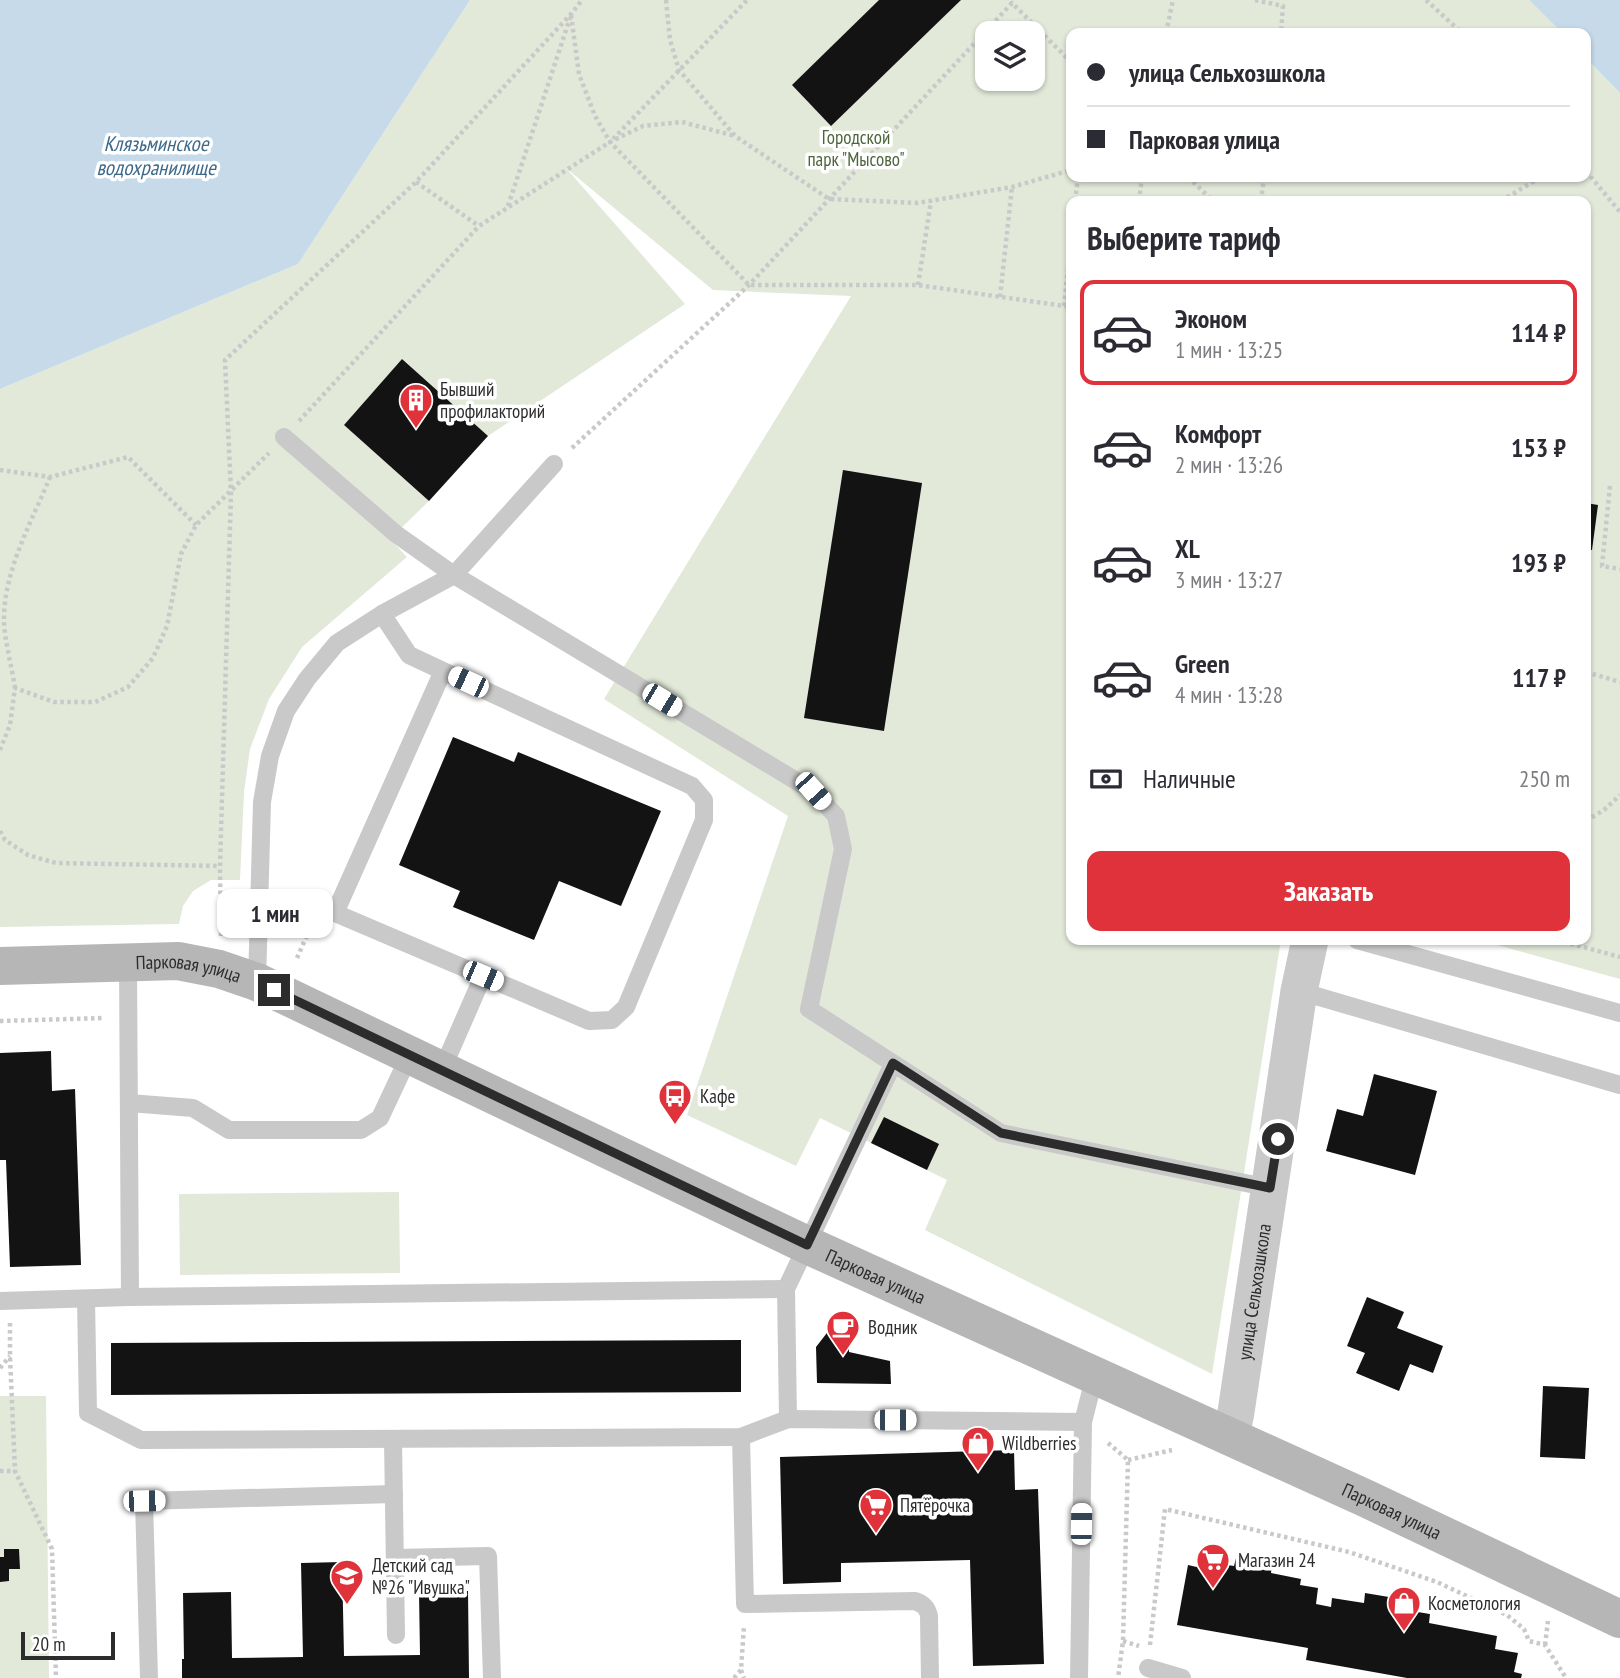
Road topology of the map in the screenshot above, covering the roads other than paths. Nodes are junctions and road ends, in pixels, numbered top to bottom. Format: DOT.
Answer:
graph roads {
  1 [pos="284,437"];
  2 [pos="554,464"];
  3 [pos="454,575"];
  4 [pos="382,614"];
  5 [pos="443,671"];
  6 [pos="1309,945"];
  7 [pos="1375,945"];
  8 [pos="128,962"];
  9 [pos="0,966"];
  10 [pos="483,976"];
  11 [pos="257,982"];
  12 [pos="1300,991"];
  13 [pos="1620,1013"];
  14 [pos="426,1062"];
  15 [pos="893,1063"];
  16 [pos="1620,1085"];
  17 [pos="128,1103"];
  18 [pos="1270,1188"];
  19 [pos="807,1245"];
  20 [pos="786,1289"];
  21 [pos="130,1297"];
  22 [pos="86,1299"];
  23 [pos="5,1301"];
  24 [pos="1095,1375"];
  25 [pos="788,1419"];
  26 [pos="1083,1422"];
  27 [pos="741,1437"];
  28 [pos="1231,1437"];
  29 [pos="393,1439"];
  30 [pos="394,1494"];
  31 [pos="395,1558"];
  32 [pos="1620,1619"];
  33 [pos="396,1635"];
  34 [pos="1148,1668"];
  35 [pos="149,1678"];
  36 [pos="492,1678"];
  37 [pos="930,1678"];
  38 [pos="1079,1678"];
  39 [pos="1182,1678"];
  1 -- 3 [label="lane"];
  2 -- 3 [label="lane"];
  3 -- 4 [label="lane"];
  3 -- 15 [label="lane"];
  4 -- 5 [label="lane"];
  4 -- 11 [label="lane"];
  5 -- 10 [label="lane"];
  5 -- 10 [label="lane"];
  6 -- 12 [label="street, улица Сельхозшкола"];
  7 -- 13 [label="lane"];
  8 -- 9 [label="street, Парковая улица"];
  8 -- 11 [label="street, Парковая улица"];
  8 -- 17 [label="lane"];
  10 -- 14 [label="lane"];
  11 -- 14 [label="street, Парковая улица"];
  12 -- 16 [label="lane"];
  12 -- 18 [label="street, улица Сельхозшкола"];
  14 -- 17 [label="lane"];
  14 -- 19 [label="street, Парковая улица"];
  15 -- 18 [label="lane"];
  15 -- 19 [label="lane"];
  17 -- 21 [label="lane"];
  18 -- 28 [label="street, улица Сельхозшкола"];
  19 -- 20 [label="lane"];
  19 -- 24 [label="street, Парковая улица"];
  20 -- 21 [label="lane"];
  20 -- 25 [label="lane"];
  21 -- 22 [label="lane"];
  22 -- 23 [label="lane"];
  22 -- 29 [label="lane"];
  24 -- 26 [label="lane"];
  24 -- 28 [label="street, Парковая улица"];
  25 -- 26 [label="lane"];
  25 -- 27 [label="lane"];
  26 -- 38 [label="lane"];
  27 -- 29 [label="lane"];
  27 -- 37 [label="lane"];
  28 -- 32 [label="street, Парковая улица"];
  29 -- 30 [label="lane"];
  30 -- 31 [label="lane"];
  30 -- 35 [label="lane"];
  31 -- 33 [label="lane"];
  31 -- 36 [label="lane"];
  34 -- 39 [label="lane"];
}
